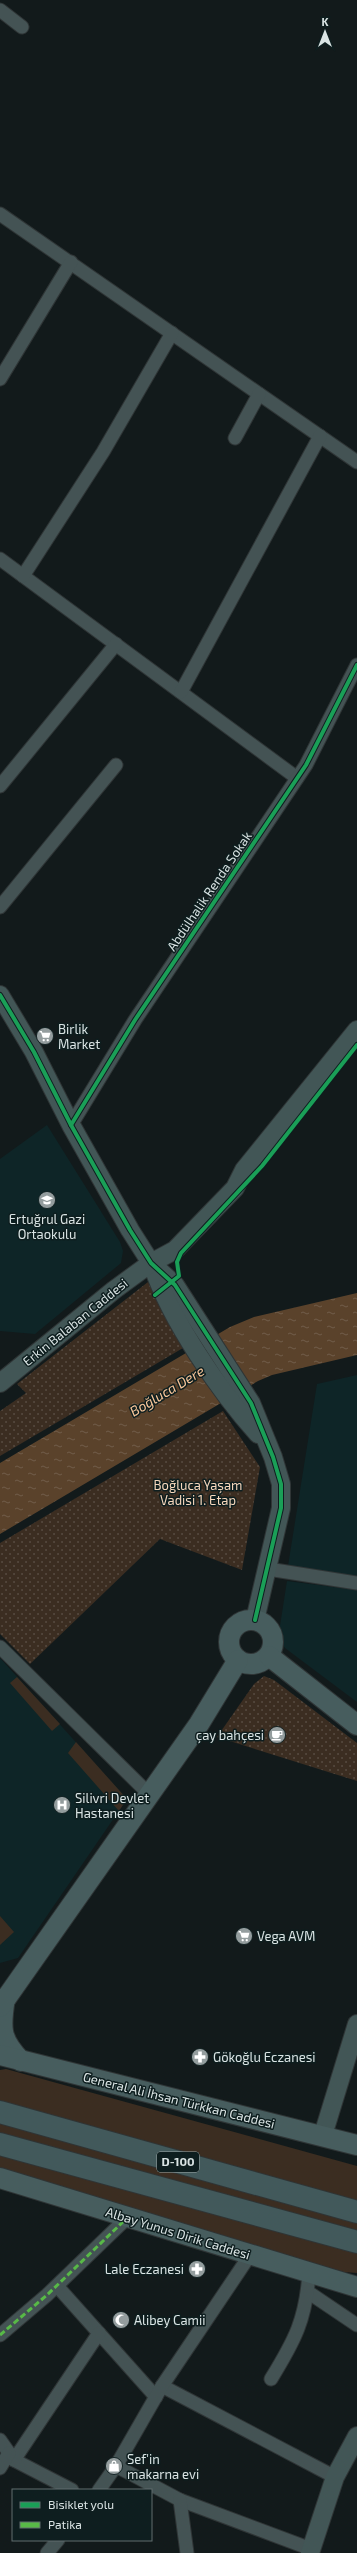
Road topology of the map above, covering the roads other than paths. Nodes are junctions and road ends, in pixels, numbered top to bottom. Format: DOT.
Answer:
graph roads {
  1 [pos="0,10"];
  2 [pos="22,27"];
  3 [pos="0,214"];
  4 [pos="71,262"];
  5 [pos="172,333"];
  6 [pos="0,379"];
  7 [pos="259,394"];
  8 [pos="320,436"];
  9 [pos="235,438"];
  10 [pos="357,462"];
  11 [pos="0,559"];
  12 [pos="23,576"];
  13 [pos="116,644"];
  14 [pos="357,665"];
  15 [pos="181,692"];
  16 [pos="116,765"];
  17 [pos="297,778"];
  18 [pos="0,786"];
  19 [pos="0,907"];
  20 [pos="0,995"];
  21 [pos="357,1030"];
  22 [pos="70,1124"];
  23 [pos="151,1262"];
  24 [pos="0,1382"];
  25 [pos="268,1570"];
  26 [pos="357,1583"];
  27 [pos="255,1620"];
  28 [pos="0,1647"];
  29 [pos="269,1656"];
  30 [pos="238,1660"];
  31 [pos="357,1725"];
  32 [pos="150,1795"];
  33 [pos="2,1999"];
  34 [pos="357,2024"];
  35 [pos="0,2055"];
  36 [pos="21,2061"];
  37 [pos="0,2062"];
  38 [pos="0,2112"];
  39 [pos="323,2135"];
  40 [pos="0,2144"];
  41 [pos="357,2145"];
  42 [pos="0,2178"];
  43 [pos="357,2212"];
  44 [pos="128,2218"];
  45 [pos="357,2242"];
  46 [pos="250,2255"];
  47 [pos="308,2282"];
  48 [pos="57,2286"];
  49 [pos="357,2287"];
  50 [pos="357,2325"];
  51 [pos="99,2333"];
  52 [pos="0,2335"];
  53 [pos="271,2379"];
  54 [pos="159,2391"];
  55 [pos="357,2436"];
  56 [pos="0,2440"];
  57 [pos="11,2457"];
  58 [pos="116,2466"];
  59 [pos="0,2468"];
  60 [pos="335,2476"];
  61 [pos="70,2489"];
  62 [pos="100,2489"];
  63 [pos="180,2500"];
  64 [pos="57,2541"];
  65 [pos="311,2551"];
  66 [pos="47,2553"];
  67 [pos="187,2553"];
  1 -- 2 [label="street"];
  3 -- 4 [label="street"];
  4 -- 5 [label="street"];
  4 -- 6 [label="street"];
  5 -- 7 [label="street"];
  5 -- 12 [label="street"];
  7 -- 8 [label="street"];
  7 -- 9 [label="street"];
  8 -- 10 [label="street"];
  8 -- 15 [label="street"];
  11 -- 12 [label="street"];
  12 -- 13 [label="street"];
  13 -- 15 [label="street"];
  13 -- 18 [label="street"];
  14 -- 17 [label="street, Abdülhalik Renda Sokak"];
  15 -- 17 [label="street"];
  16 -- 19 [label="street"];
  17 -- 22 [label="street, Abdülhalik Renda Sokak"];
  20 -- 22 [label="street"];
  21 -- 23 [label="street, Erkin Balaban Caddesi"];
  22 -- 23 [label="street"];
  23 -- 24 [label="street, Erkin Balaban Caddesi"];
  23 -- 25 [label="street"];
  25 -- 26 [label="street"];
  25 -- 27 [label="street"];
  27 -- 29 [label="main road"];
  27 -- 30 [label="main road"];
  28 -- 32 [label="street"];
  29 -- 30 [label="main road"];
  29 -- 31 [label="main road"];
  30 -- 32 [label="main road"];
  32 -- 33 [label="main road"];
  33 -- 36 [label="main road"];
  34 -- 39 [label="street"];
  35 -- 36 [label="main road, General Ali İhsan Türkkan Caddesi"];
  36 -- 37 [label="main road"];
  36 -- 39 [label="main road, General Ali İhsan Türkkan Caddesi"];
  38 -- 43 [label="highway, D-100"];
  39 -- 41 [label="main road, General Ali İhsan Türkkan Caddesi"];
  40 -- 45 [label="highway, D-100"];
  42 -- 44 [label="main road, Albay Yunus Dirik Caddesi"];
  44 -- 46 [label="main road, Albay Yunus Dirik Caddesi"];
  44 -- 48 [label="street"];
  46 -- 47 [label="main road, Albay Yunus Dirik Caddesi"];
  46 -- 54 [label="street"];
  47 -- 49 [label="main road, Albay Yunus Dirik Caddesi"];
  47 -- 50 [label="street"];
  47 -- 53 [label="street"];
  48 -- 51 [label="street"];
  48 -- 52 [label="street"];
  51 -- 54 [label="street"];
  51 -- 57 [label="street"];
  54 -- 58 [label="street"];
  54 -- 60 [label="street"];
  55 -- 60 [label="street"];
  56 -- 57 [label="street"];
  57 -- 59 [label="street"];
  57 -- 61 [label="street"];
  58 -- 62 [label="street"];
  58 -- 63 [label="street"];
  60 -- 65 [label="street"];
  63 -- 65 [label="street"];
  63 -- 67 [label="street"];
  64 -- 66 [label="street"];
}
